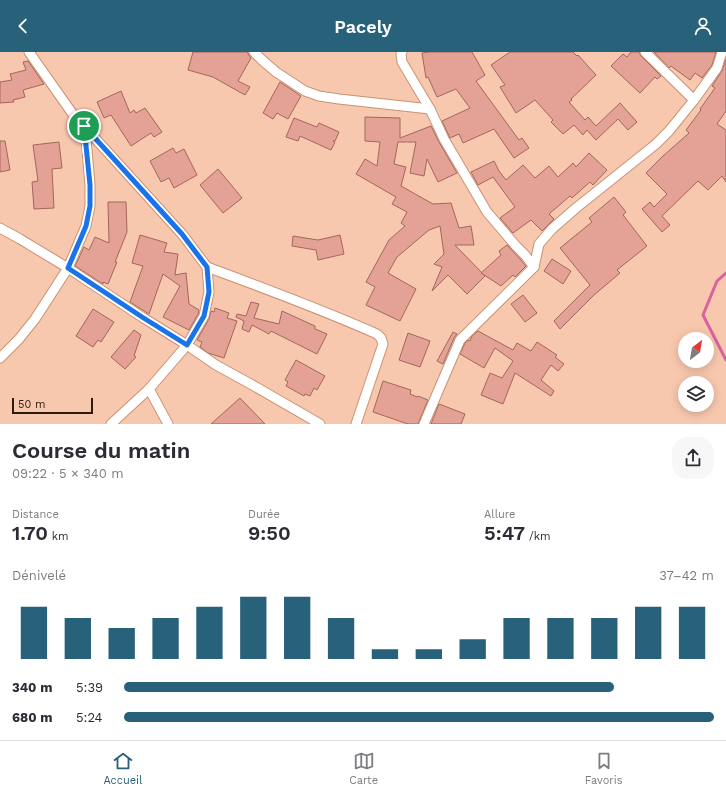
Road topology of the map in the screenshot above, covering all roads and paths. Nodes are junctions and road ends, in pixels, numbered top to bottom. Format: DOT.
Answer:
graph roads {
  1 [pos="29,52"];
  2 [pos="254,52"];
  3 [pos="402,52"];
  4 [pos="644,52"];
  5 [pos="722,52"];
  6 [pos="694,100"];
  7 [pos="430,109"];
  8 [pos="84,126"];
  9 [pos="0,228"];
  10 [pos="207,267"];
  11 [pos="534,267"];
  12 [pos="68,268"];
  13 [pos="187,345"];
  14 [pos="0,358"];
  15 [pos="149,389"];
  16 [pos="111,424"];
  17 [pos="168,424"];
  18 [pos="320,424"];
  19 [pos="356,424"];
  20 [pos="424,424"];
  1 -- 8 [label="street"];
  2 -- 7 [label="street"];
  3 -- 7 [label="street"];
  4 -- 6 [label="street"];
  5 -- 6 [label="street"];
  6 -- 11 [label="street"];
  7 -- 11 [label="street"];
  8 -- 10 [label="street"];
  8 -- 12 [label="street"];
  9 -- 12 [label="street"];
  10 -- 13 [label="street"];
  10 -- 19 [label="street"];
  11 -- 20 [label="street"];
  12 -- 13 [label="street"];
  12 -- 14 [label="street"];
  13 -- 15 [label="street"];
  13 -- 18 [label="street"];
  15 -- 16 [label="street"];
  15 -- 17 [label="street"];
}
